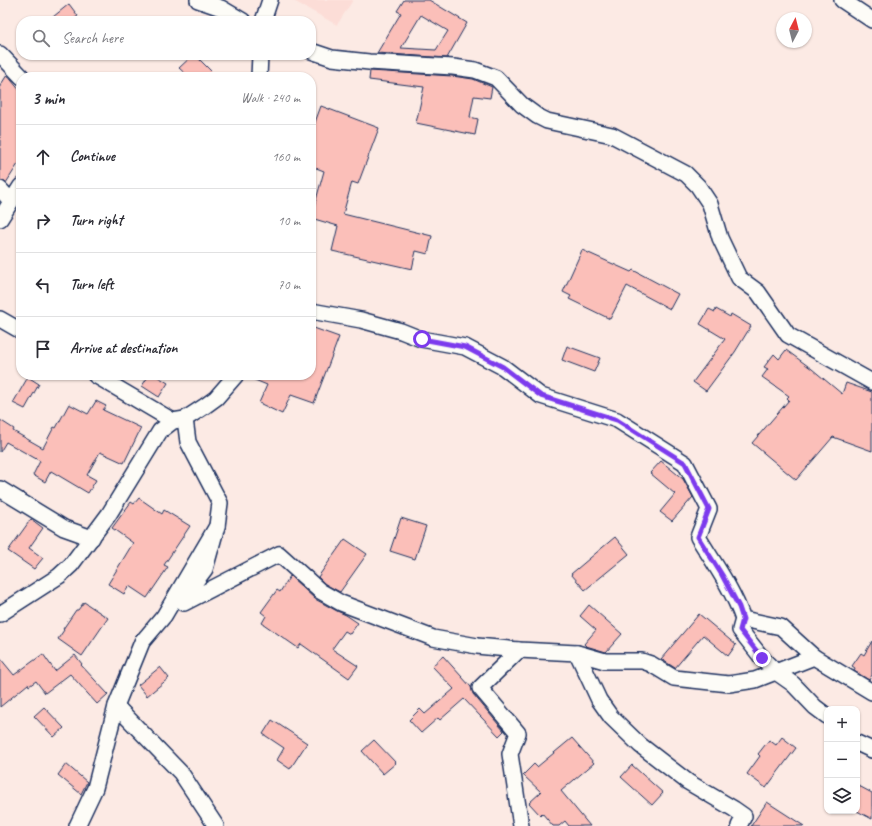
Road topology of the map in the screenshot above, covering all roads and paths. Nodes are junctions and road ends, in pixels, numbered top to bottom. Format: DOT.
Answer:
graph roads {
  1 [pos="198,0"];
  2 [pos="270,0"];
  3 [pos="842,0"];
  4 [pos="235,16"];
  5 [pos="265,16"];
  6 [pos="872,20"];
  7 [pos="316,53"];
  8 [pos="0,54"];
  9 [pos="260,60"];
  10 [pos="17,72"];
  11 [pos="259,72"];
  12 [pos="0,189"];
  13 [pos="16,193"];
  14 [pos="11,200"];
  15 [pos="0,219"];
  16 [pos="316,312"];
  17 [pos="0,319"];
  18 [pos="16,328"];
  19 [pos="104,380"];
  20 [pos="232,380"];
  21 [pos="872,382"];
  22 [pos="179,420"];
  23 [pos="0,489"];
  24 [pos="217,526"];
  25 [pos="92,538"];
  26 [pos="0,614"];
  27 [pos="743,619"];
  28 [pos="519,650"];
  29 [pos="577,653"];
  30 [pos="814,657"];
  31 [pos="776,672"];
  32 [pos="872,692"];
  33 [pos="116,706"];
  34 [pos="824,714"];
  35 [pos="860,744"];
  36 [pos="872,750"];
  37 [pos="77,826"];
  38 [pos="216,826"];
  39 [pos="521,826"];
  40 [pos="739,826"];
  1 -- 4 [label="street"];
  2 -- 5 [label="street"];
  3 -- 6 [label="street"];
  7 -- 21 [label="street"];
  8 -- 10 [label="street"];
  9 -- 11 [label="street"];
  12 -- 14 [label="street"];
  13 -- 14 [label="street"];
  14 -- 15 [label="street"];
  16 -- 27 [label="street"];
  17 -- 18 [label="street"];
  19 -- 22 [label="street"];
  20 -- 22 [label="street"];
  22 -- 24 [label="street"];
  22 -- 25 [label="street"];
  23 -- 25 [label="street"];
  24 -- 28 [label="street"];
  24 -- 33 [label="street"];
  25 -- 26 [label="street"];
  27 -- 30 [label="street"];
  27 -- 31 [label="street"];
  28 -- 29 [label="street"];
  28 -- 39 [label="street"];
  29 -- 31 [label="street"];
  29 -- 40 [label="street"];
  30 -- 31 [label="street"];
  30 -- 32 [label="street"];
  31 -- 34 [label="street"];
  33 -- 37 [label="street"];
  33 -- 38 [label="street"];
  35 -- 36 [label="street"];
}
